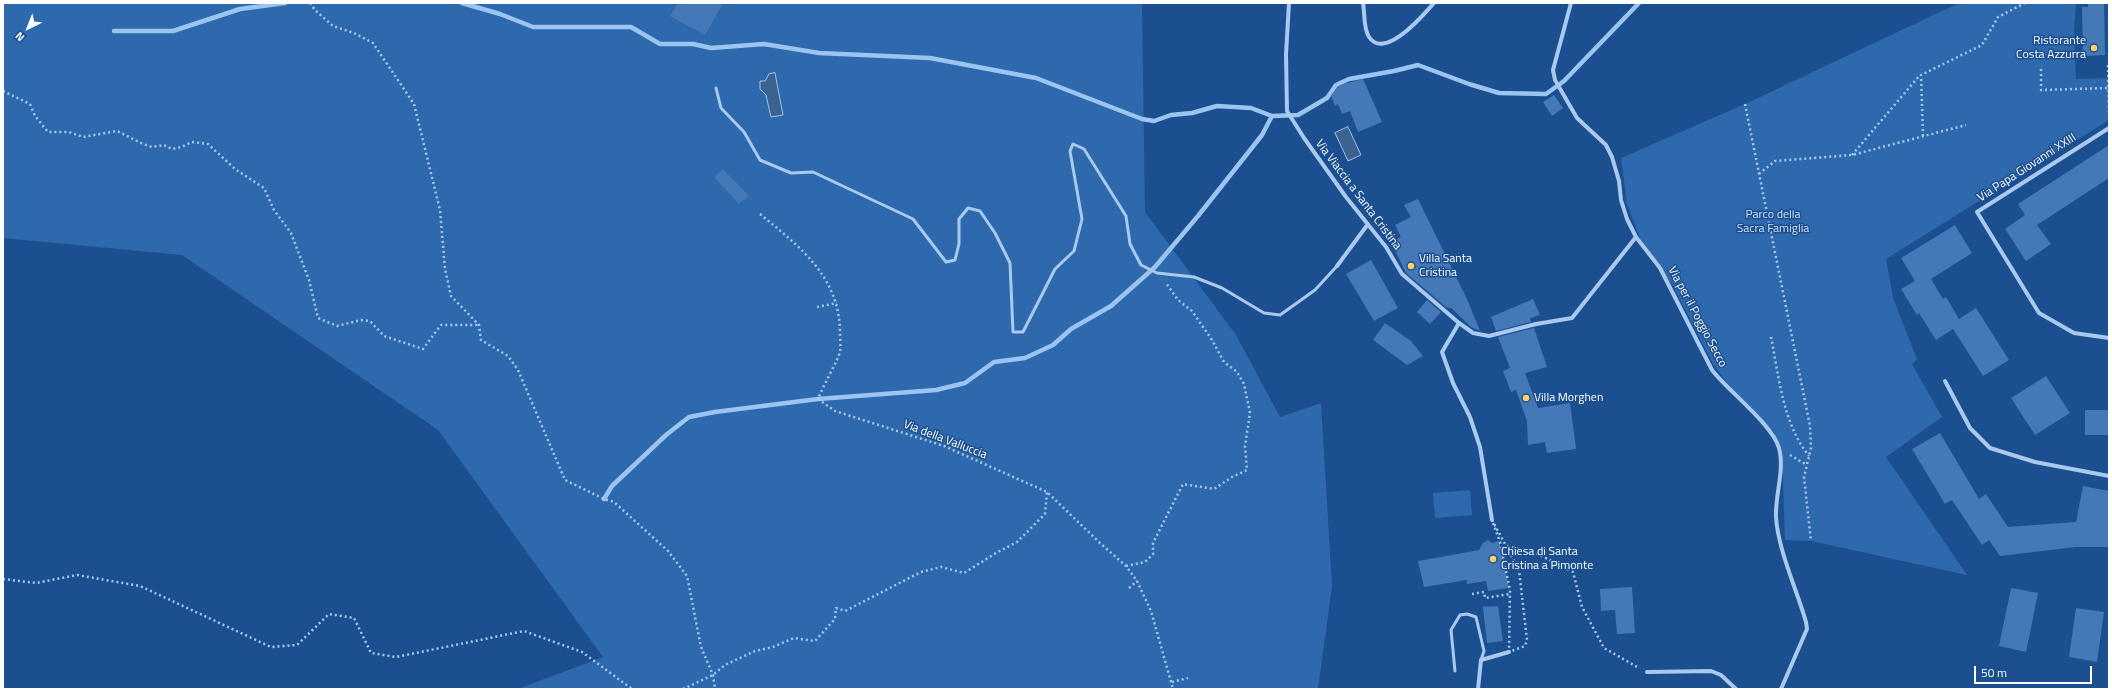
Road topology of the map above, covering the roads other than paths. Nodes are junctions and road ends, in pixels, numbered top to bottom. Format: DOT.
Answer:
graph roads {
  1 [pos="1289,3"];
  2 [pos="1363,3"];
  3 [pos="1434,3"];
  4 [pos="1571,3"];
  5 [pos="716,88"];
  6 [pos="2109,128"];
  7 [pos="1368,224"];
  8 [pos="1636,238"];
  9 [pos="1337,266"];
  10 [pos="1459,323"];
  11 [pos="2109,338"];
  12 [pos="1945,381"];
  13 [pos="2109,476"];
  14 [pos="1492,520"];
  15 [pos="1509,652"];
  16 [pos="1481,660"];
  17 [pos="1454,671"];
  18 [pos="1647,672"];
  19 [pos="1478,689"];
  20 [pos="1736,689"];
  21 [pos="1781,689"];
  1 -- 7 [label="street, Via Viaccia a Santa Cristina"];
  2 -- 3 [label="street"];
  4 -- 8 [label="street, Via per il Poggio Secco"];
  5 -- 9 [label="lane"];
  6 -- 11 [label="street, Via Papa Giovanni XXIII"];
  7 -- 9 [label="street"];
  7 -- 10 [label="street, Via Viaccia a Santa Cristina"];
  8 -- 10 [label="street, Via Viaccia a Santa Cristina"];
  8 -- 21 [label="street, Via per il Poggio Secco"];
  10 -- 14 [label="street"];
  12 -- 13 [label="street"];
  15 -- 16 [label="street"];
  16 -- 17 [label="lane"];
  16 -- 19 [label="street"];
  18 -- 20 [label="street"];
}
